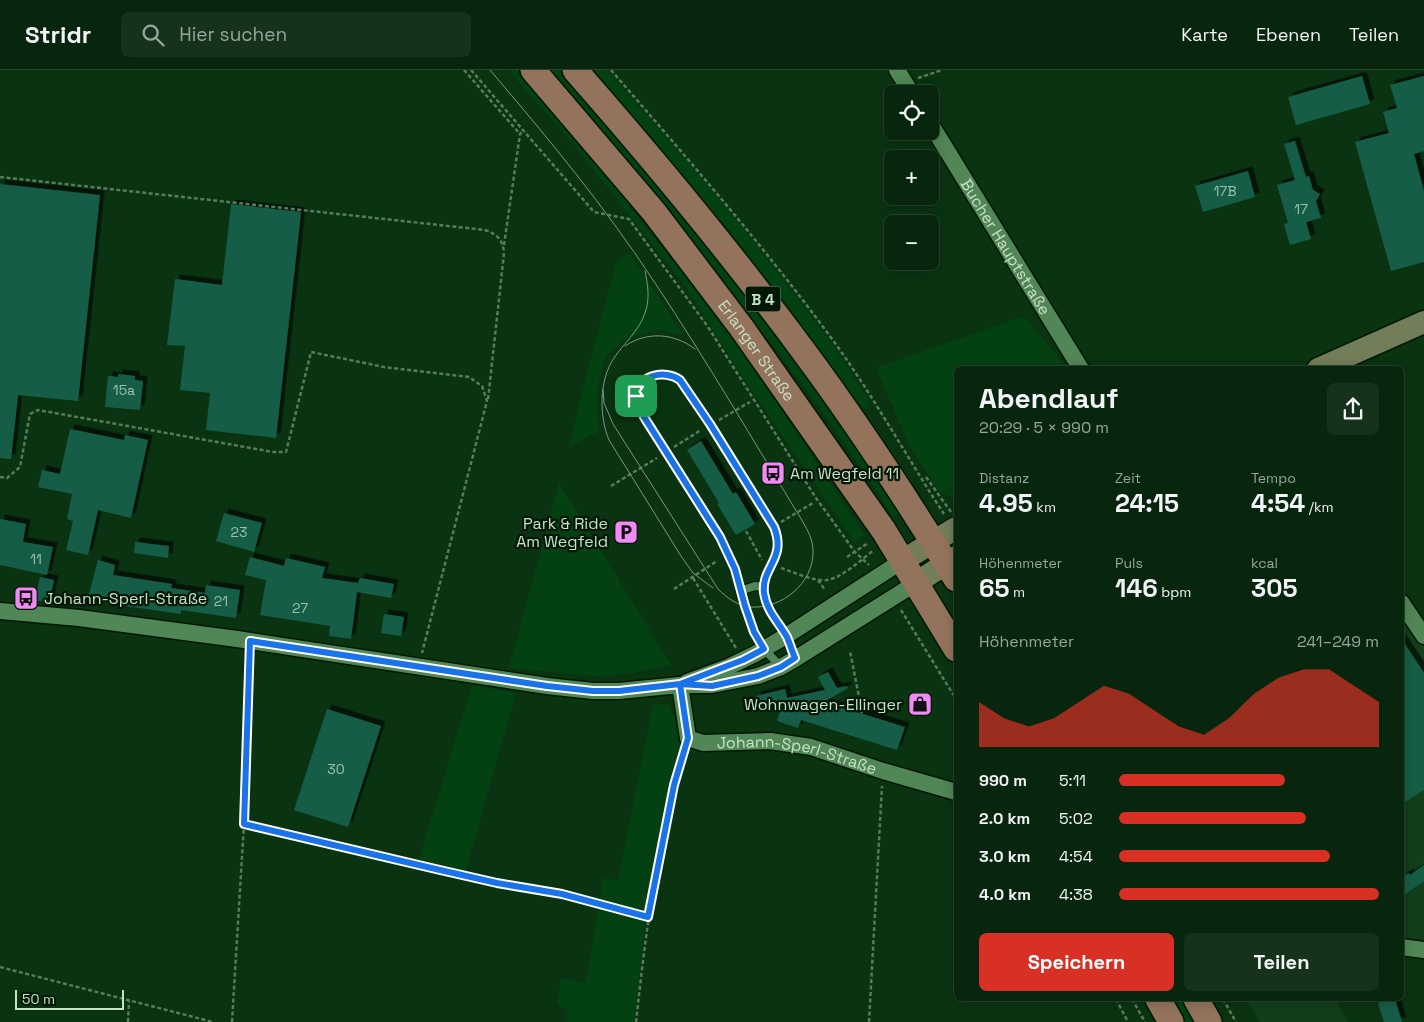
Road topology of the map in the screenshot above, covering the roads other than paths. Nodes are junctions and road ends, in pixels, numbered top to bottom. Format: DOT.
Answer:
graph roads {
  1 [pos="533,70"];
  2 [pos="575,70"];
  3 [pos="939,138"];
  4 [pos="1424,322"];
  5 [pos="1079,366"];
  6 [pos="1325,366"];
  7 [pos="954,520"];
  8 [pos="933,542"];
  9 [pos="902,561"];
  10 [pos="953,567"];
  11 [pos="916,583"];
  12 [pos="764,587"];
  13 [pos="740,591"];
  14 [pos="1404,606"];
  15 [pos="0,611"];
  16 [pos="786,636"];
  17 [pos="1424,636"];
  18 [pos="954,647"];
  19 [pos="764,649"];
  20 [pos="795,658"];
  21 [pos="781,667"];
  22 [pos="680,684"];
  23 [pos="954,791"];
  24 [pos="1404,947"];
  25 [pos="1424,950"];
  26 [pos="1159,1001"];
  27 [pos="1197,1001"];
  28 [pos="1170,1022"];
  29 [pos="1209,1022"];
  1 -- 9 [label="main road, Erlanger Straße / B 4"];
  2 -- 8 [label="main road, B 4"];
  3 -- 5 [label="street, Bucher Hauptstraße"];
  4 -- 6 [label="street"];
  7 -- 8 [label="street"];
  8 -- 9 [label="street"];
  8 -- 10 [label="main road, B 4"];
  9 -- 11 [label="main road, Erlanger Straße / B 4"];
  9 -- 16 [label="street"];
  10 -- 11 [label="street"];
  11 -- 18 [label="main road, Erlanger Straße / B 4"];
  11 -- 20 [label="street"];
  12 -- 13 [label="lane"];
  12 -- 13 [label="lane"];
  12 -- 16 [label="lane"];
  13 -- 19 [label="lane"];
  14 -- 17 [label="street"];
  15 -- 22 [label="street"];
  16 -- 19 [label="street"];
  16 -- 20 [label="lane"];
  19 -- 21 [label="lane"];
  19 -- 22 [label="street"];
  20 -- 21 [label="street"];
  21 -- 22 [label="street"];
  22 -- 23 [label="street, Johann-Sperl-Straße"];
  24 -- 25 [label="street"];
  26 -- 28 [label="main road"];
  27 -- 29 [label="main road"];
}
